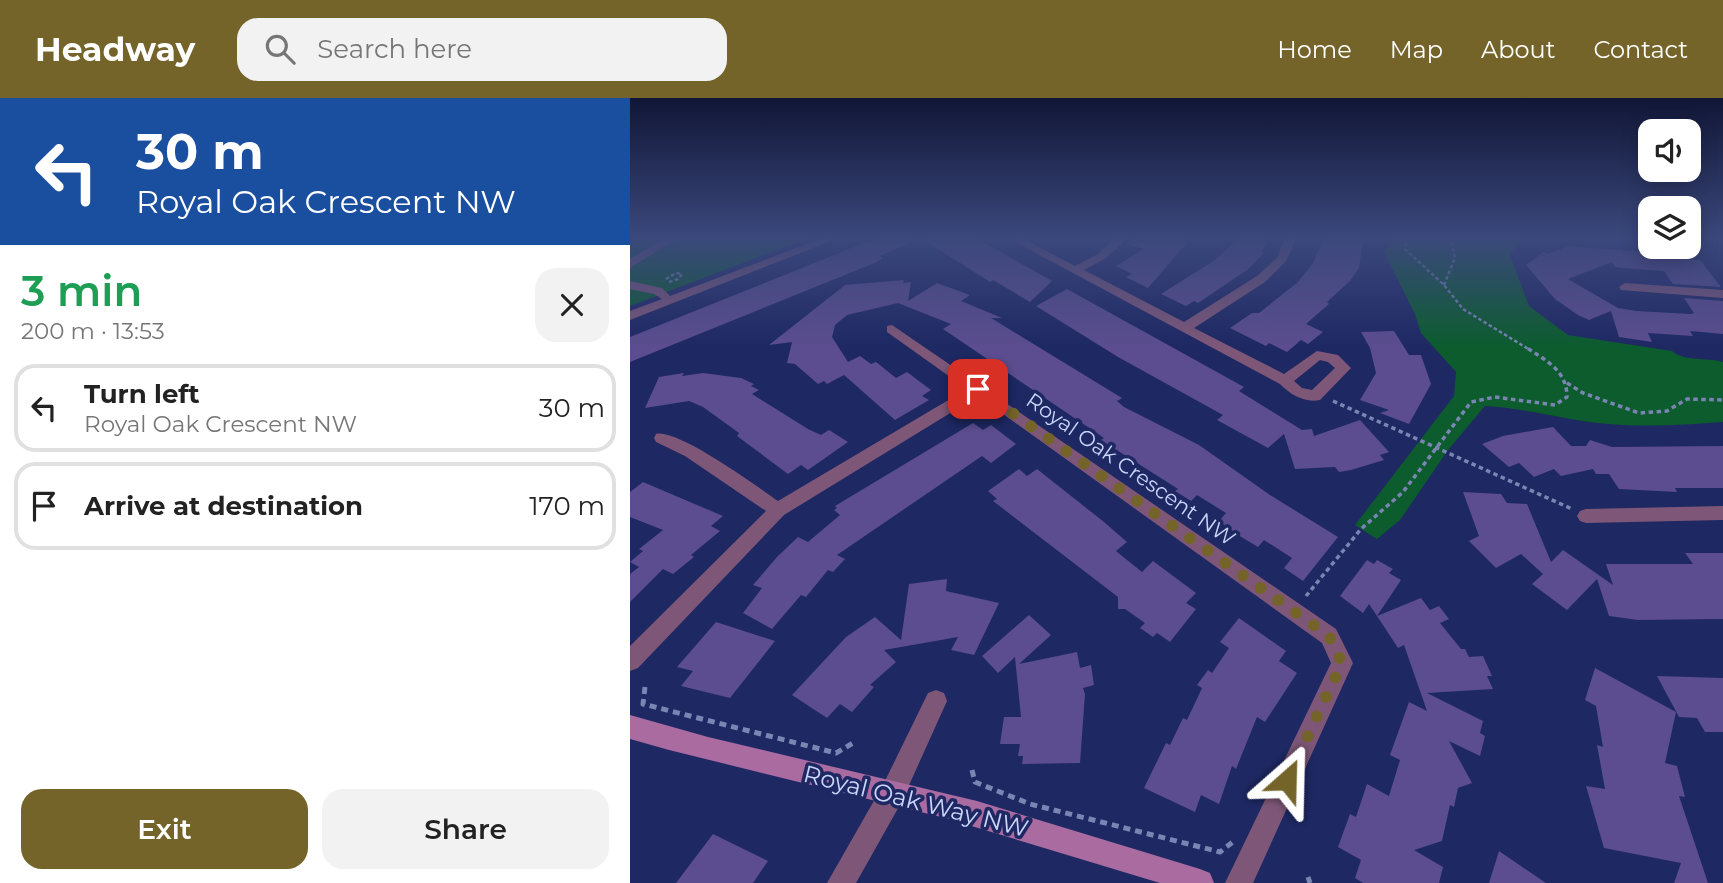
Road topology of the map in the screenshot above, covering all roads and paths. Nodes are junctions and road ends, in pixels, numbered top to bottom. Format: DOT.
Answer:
graph roads {
  1 [pos="740,274"];
  2 [pos="1083,274"];
  3 [pos="1267,274"];
  4 [pos="1432,274"];
  5 [pos="1450,274"];
  6 [pos="630,285"];
  7 [pos="1444,285"];
  8 [pos="1625,287"];
  9 [pos="666,289"];
  10 [pos="1723,294"];
  11 [pos="630,316"];
  12 [pos="892,329"];
  13 [pos="1183,329"];
  14 [pos="1285,381"];
  15 [pos="1567,383"];
  16 [pos="978,389"];
  17 [pos="1318,393"];
  18 [pos="1723,400"];
  19 [pos="662,439"];
  20 [pos="1436,448"];
  21 [pos="778,510"];
  22 [pos="1723,513"];
  23 [pos="1586,516"];
  24 [pos="1292,610"];
  25 [pos="630,661"];
  26 [pos="645,687"];
  27 [pos="936,701"];
  28 [pos="630,727"];
  29 [pos="853,743"];
  30 [pos="972,770"];
  31 [pos="892,794"];
  32 [pos="1236,839"];
  33 [pos="841,883"];
  34 [pos="1200,883"];
  35 [pos="1238,883"];
  1 -- 11 [label="street"];
  2 -- 13 [label="street"];
  3 -- 13 [label="street"];
  4 -- 7 [label="path"];
  5 -- 7 [label="path"];
  6 -- 9 [label="street"];
  7 -- 15 [label="path"];
  8 -- 10 [label="street"];
  12 -- 16 [label="street, Royal Oak Crescent NW"];
  13 -- 14 [label="street"];
  14 -- 17 [label="street"];
  14 -- 17 [label="street"];
  15 -- 18 [label="path"];
  15 -- 20 [label="path"];
  16 -- 21 [label="street"];
  16 -- 24 [label="street, Royal Oak Crescent NW"];
  17 -- 20 [label="path"];
  19 -- 21 [label="street"];
  20 -- 23 [label="path"];
  20 -- 24 [label="path"];
  21 -- 25 [label="street"];
  22 -- 23 [label="street"];
  24 -- 35 [label="street, Royal Oak Crescent NW"];
  26 -- 29 [label="path"];
  27 -- 31 [label="street"];
  28 -- 31 [label="street, Royal Oak Way NW"];
  30 -- 32 [label="path"];
  31 -- 33 [label="street"];
  31 -- 34 [label="street, Royal Oak Way NW"];
}
